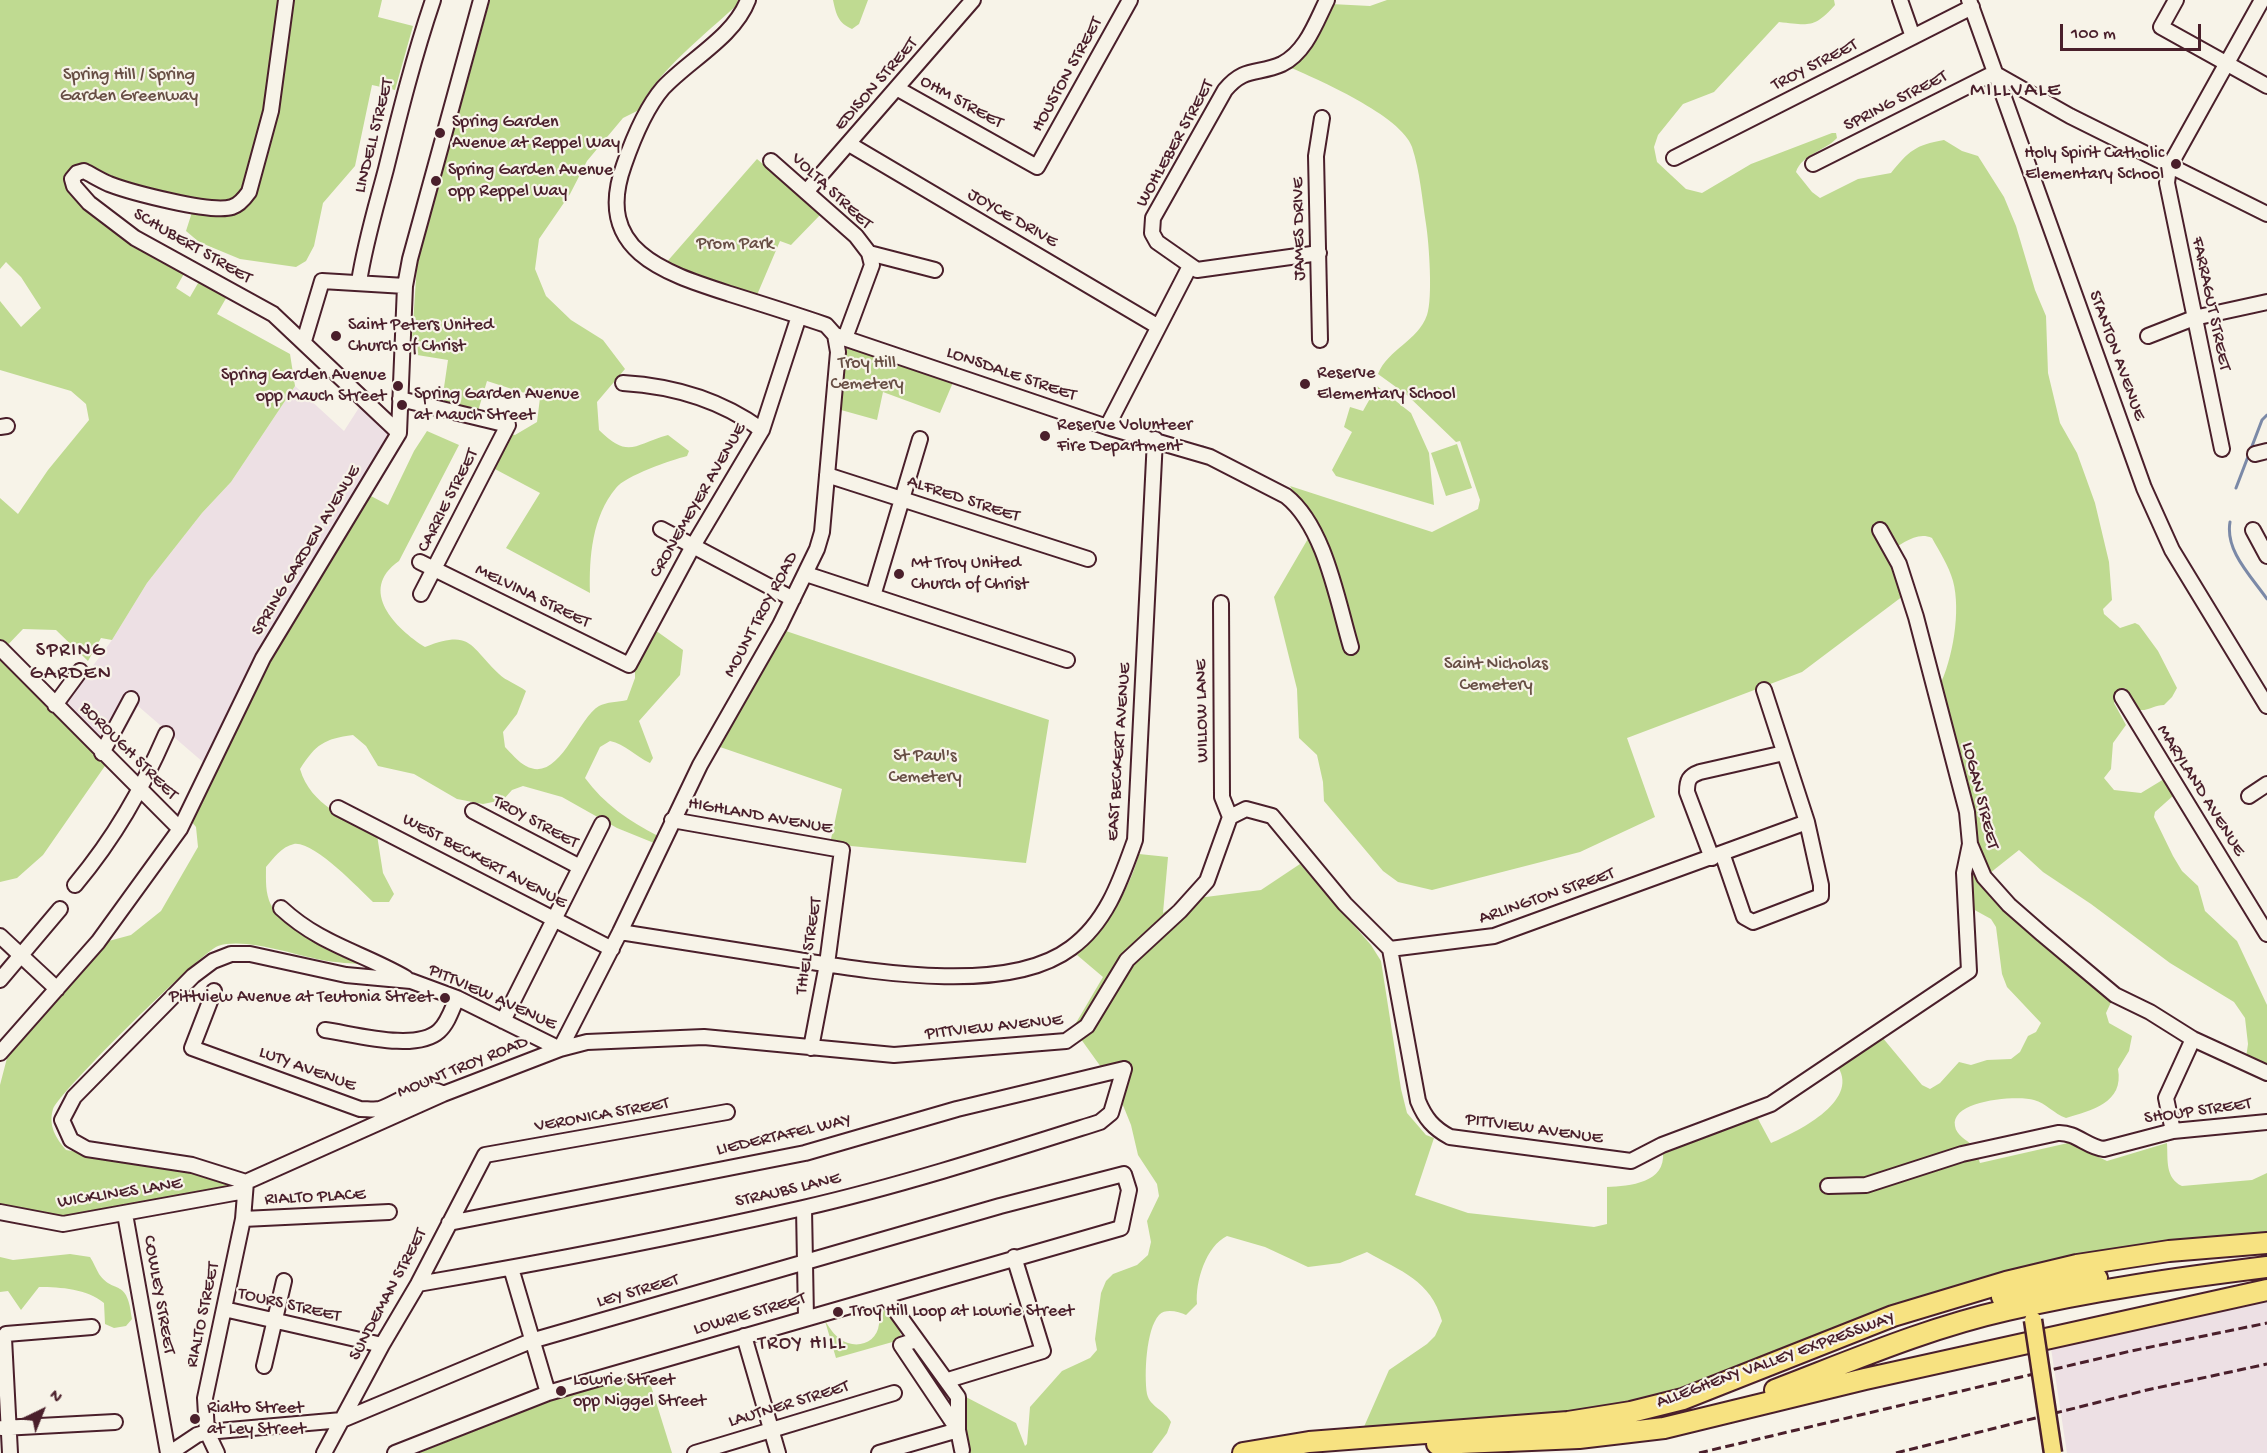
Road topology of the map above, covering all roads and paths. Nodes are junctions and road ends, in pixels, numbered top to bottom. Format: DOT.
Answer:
graph roads {
  1 [pos="286,0"];
  2 [pos="433,0"];
  3 [pos="481,0"];
  4 [pos="748,0"];
  5 [pos="973,0"];
  6 [pos="1130,0"];
  7 [pos="1327,0"];
  8 [pos="1899,0"];
  9 [pos="2176,0"];
  10 [pos="2262,0"];
  11 [pos="1970,4"];
  12 [pos="1913,37"];
  13 [pos="2224,65"];
  14 [pos="1995,73"];
  15 [pos="2267,86"];
  16 [pos="898,89"];
  17 [pos="1322,118"];
  18 [pos="849,144"];
  19 [pos="1674,158"];
  20 [pos="771,161"];
  21 [pos="1813,164"];
  22 [pos="2169,166"];
  23 [pos="1037,167"];
  24 [pos="806,192"];
  25 [pos="2267,214"];
  26 [pos="869,253"];
  27 [pos="1319,253"];
  28 [pos="1190,266"];
  29 [pos="935,270"];
  30 [pos="359,282"];
  31 [pos="405,286"];
  32 [pos="2267,302"];
  33 [pos="799,316"];
  34 [pos="2194,318"];
  35 [pos="1157,326"];
  36 [pos="2148,336"];
  37 [pos="840,337"];
  38 [pos="1320,340"];
  39 [pos="304,341"];
  40 [pos="623,383"];
  41 [pos="400,399"];
  42 [pos="1107,427"];
  43 [pos="762,430"];
  44 [pos="399,433"];
  45 [pos="1155,439"];
  46 [pos="920,440"];
  47 [pos="2222,449"];
  48 [pos="827,475"];
  49 [pos="903,500"];
  50 [pos="661,529"];
  51 [pos="1880,530"];
  52 [pos="2253,530"];
  53 [pos="693,546"];
  54 [pos="2267,556"];
  55 [pos="1088,559"];
  56 [pos="420,562"];
  57 [pos="434,569"];
  58 [pos="806,574"];
  59 [pos="421,594"];
  60 [pos="873,596"];
  61 [pos="793,599"];
  62 [pos="1221,603"];
  63 [pos="1350,647"];
  64 [pos="0,648"];
  65 [pos="1067,660"];
  66 [pos="628,664"];
  67 [pos="80,671"];
  68 [pos="1764,690"];
  69 [pos="2122,697"];
  70 [pos="130,699"];
  71 [pos="55,705"];
  72 [pos="2267,706"];
  73 [pos="166,734"];
  74 [pos="102,753"];
  75 [pos="1784,753"];
  76 [pos="2267,784"];
  77 [pos="140,792"];
  78 [pos="2249,796"];
  79 [pos="338,808"];
  80 [pos="473,811"];
  81 [pos="1230,817"];
  82 [pos="672,820"];
  83 [pos="1807,822"];
  84 [pos="602,824"];
  85 [pos="180,829"];
  86 [pos="1970,844"];
  87 [pos="842,850"];
  88 [pos="1717,856"];
  89 [pos="580,867"];
  90 [pos="75,885"];
  91 [pos="281,908"];
  92 [pos="60,909"];
  93 [pos="553,918"];
  94 [pos="620,932"];
  95 [pos="2267,934"];
  96 [pos="0,936"];
  97 [pos="612,949"];
  98 [pos="1389,950"];
  99 [pos="20,955"];
  100 [pos="827,964"];
  101 [pos="0,980"];
  102 [pos="411,981"];
  103 [pos="57,989"];
  104 [pos="214,991"];
  105 [pos="457,998"];
  106 [pos="503,1021"];
  107 [pos="325,1030"];
  108 [pos="2193,1039"];
  109 [pos="811,1047"];
  110 [pos="560,1048"];
  111 [pos="1,1049"];
  112 [pos="1124,1069"];
  113 [pos="2267,1073"];
  114 [pos="443,1094"];
  115 [pos="727,1112"];
  116 [pos="2267,1122"];
  117 [pos="2173,1131"];
  118 [pos="484,1155"];
  119 [pos="1124,1174"];
  120 [pos="1828,1186"];
  121 [pos="245,1187"];
  122 [pos="804,1208"];
  123 [pos="0,1212"];
  124 [pos="388,1212"];
  125 [pos="125,1214"];
  126 [pos="243,1219"];
  127 [pos="449,1223"];
  128 [pos="2260,1244"];
  129 [pos="1014,1257"];
  130 [pos="2267,1258"];
  131 [pos="803,1263"];
  132 [pos="2267,1267"];
  133 [pos="511,1268"];
  134 [pos="2092,1278"];
  135 [pos="284,1281"];
  136 [pos="418,1284"];
  137 [pos="2267,1290"];
  138 [pos="885,1296"];
  139 [pos="224,1309"];
  140 [pos="806,1318"];
  141 [pos="2033,1320"];
  142 [pos="274,1322"];
  143 [pos="92,1327"];
  144 [pos="744,1336"];
  145 [pos="916,1340"];
  146 [pos="531,1341"];
  147 [pos="382,1345"];
  148 [pos="264,1366"];
  149 [pos="948,1380"];
  150 [pos="548,1393"];
  151 [pos="894,1393"];
  152 [pos="1683,1399"];
  153 [pos="342,1420"];
  154 [pos="115,1422"];
  155 [pos="4,1428"];
  156 [pos="1664,1428"];
  157 [pos="771,1429"];
  158 [pos="958,1430"];
  159 [pos="207,1432"];
  160 [pos="962,1450"];
  161 [pos="10,1453"];
  162 [pos="169,1453"];
  163 [pos="217,1453"];
  164 [pos="324,1453"];
  165 [pos="395,1453"];
  166 [pos="695,1453"];
  167 [pos="778,1453"];
  168 [pos="879,1453"];
  169 [pos="1243,1453"];
  170 [pos="1323,1453"];
  171 [pos="2053,1453"];
  1 -- 39 [label="street, SCHUBERT STREET"];
  2 -- 30 [label="street, LINDELL STREET"];
  3 -- 31 [label="street, SPRING GARDEN AVENUE"];
  4 -- 33 [label="street"];
  5 -- 16 [label="street, EDISON STREET"];
  6 -- 23 [label="street, HOUSTON STREET"];
  7 -- 28 [label="street, WOHLEBER STREET"];
  8 -- 12 [label="street"];
  9 -- 13 [label="street"];
  10 -- 13 [label="street"];
  11 -- 12 [label="street, TROY STREET"];
  11 -- 14 [label="street, STANTON AVENUE"];
  12 -- 19 [label="street, TROY STREET"];
  13 -- 15 [label="street"];
  13 -- 22 [label="street"];
  14 -- 21 [label="street, SPRING STREET"];
  14 -- 22 [label="street"];
  14 -- 72 [label="street, STANTON AVENUE"];
  16 -- 18 [label="street, EDISON STREET"];
  16 -- 23 [label="street, OHM STREET"];
  17 -- 27 [label="street, JAMES DRIVE"];
  18 -- 24 [label="street, EDISON STREET"];
  18 -- 35 [label="street, JOYCE DRIVE"];
  20 -- 24 [label="street, VOLTA STREET"];
  22 -- 25 [label="street"];
  22 -- 34 [label="street, FARRAGUT STREET"];
  24 -- 26 [label="street, VOLTA STREET"];
  26 -- 29 [label="street, VOLTA STREET"];
  26 -- 37 [label="street"];
  27 -- 28 [label="street"];
  27 -- 38 [label="street, JAMES DRIVE"];
  28 -- 35 [label="street"];
  30 -- 31 [label="street"];
  30 -- 39 [label="street"];
  31 -- 41 [label="street, SPRING GARDEN AVENUE"];
  32 -- 34 [label="street"];
  33 -- 37 [label="street"];
  33 -- 43 [label="street, CRONEMEYER AVENUE"];
  34 -- 36 [label="street"];
  34 -- 47 [label="street, FARRAGUT STREET"];
  35 -- 42 [label="street"];
  37 -- 42 [label="street, LONSDALE STREET"];
  37 -- 48 [label="street, MOUNT TROY ROAD"];
  39 -- 44 [label="street, SCHUBERT STREET"];
  40 -- 43 [label="street"];
  41 -- 44 [label="street, SPRING GARDEN AVENUE"];
  41 -- 57 [label="street, CARRIE STREET"];
  42 -- 45 [label="street, LONSDALE STREET"];
  43 -- 53 [label="street, CRONEMEYER AVENUE"];
  44 -- 85 [label="street, SPRING GARDEN AVENUE"];
  45 -- 63 [label="street, LONSDALE STREET"];
  45 -- 100 [label="street, EAST BECKERT AVENUE"];
  46 -- 49 [label="street"];
  48 -- 49 [label="street, ALFRED STREET"];
  48 -- 58 [label="street, MOUNT TROY ROAD"];
  49 -- 55 [label="street, ALFRED STREET"];
  49 -- 60 [label="street"];
  50 -- 53 [label="street"];
  51 -- 86 [label="street, LOGAN STREET"];
  52 -- 54 [label="street"];
  53 -- 61 [label="street"];
  53 -- 66 [label="street, CRONEMEYER AVENUE"];
  56 -- 57 [label="street, MELVINA STREET"];
  57 -- 59 [label="street, CARRIE STREET"];
  57 -- 66 [label="street, MELVINA STREET"];
  58 -- 60 [label="street"];
  58 -- 61 [label="street, MOUNT TROY ROAD"];
  60 -- 65 [label="street"];
  61 -- 82 [label="street, MOUNT TROY ROAD"];
  62 -- 81 [label="street, WILLOW LANE"];
  64 -- 71 [label="street, BOROUGH STREET"];
  67 -- 71 [label="street"];
  68 -- 75 [label="street"];
  69 -- 95 [label="street, MARYLAND AVENUE"];
  70 -- 74 [label="street"];
  71 -- 74 [label="street, BOROUGH STREET"];
  73 -- 77 [label="street"];
  74 -- 77 [label="street, BOROUGH STREET"];
  75 -- 83 [label="street"];
  75 -- 88 [label="street"];
  76 -- 78 [label="street"];
  77 -- 85 [label="street, BOROUGH STREET"];
  77 -- 90 [label="street"];
  79 -- 93 [label="street, WEST BECKERT AVENUE"];
  80 -- 89 [label="street, TROY STREET"];
  81 -- 98 [label="street"];
  81 -- 109 [label="street, PITTVIEW AVENUE"];
  82 -- 87 [label="street, HIGHLAND AVENUE"];
  82 -- 94 [label="street, MOUNT TROY ROAD"];
  83 -- 88 [label="street, ARLINGTON STREET"];
  83 -- 88 [label="street"];
  84 -- 89 [label="street"];
  85 -- 103 [label="street, SPRING GARDEN AVENUE"];
  86 -- 98 [label="street, PITTVIEW AVENUE"];
  86 -- 108 [label="street, LOGAN STREET"];
  87 -- 100 [label="street, THIEL STREET"];
  88 -- 98 [label="street, ARLINGTON STREET"];
  89 -- 93 [label="street"];
  91 -- 102 [label="street"];
  92 -- 99 [label="street"];
  93 -- 97 [label="street, WEST BECKERT AVENUE"];
  93 -- 106 [label="street"];
  94 -- 97 [label="street, MOUNT TROY ROAD"];
  94 -- 100 [label="street, EAST BECKERT AVENUE"];
  96 -- 99 [label="street"];
  97 -- 110 [label="street, MOUNT TROY ROAD"];
  99 -- 101 [label="street"];
  99 -- 103 [label="street"];
  100 -- 109 [label="street, THIEL STREET"];
  102 -- 105 [label="street, PITTVIEW AVENUE"];
  102 -- 121 [label="street, PITTVIEW AVENUE"];
  103 -- 111 [label="street, SPRING GARDEN AVENUE"];
  104 -- 114 [label="street, LUTY AVENUE"];
  105 -- 106 [label="street, PITTVIEW AVENUE"];
  105 -- 107 [label="street"];
  106 -- 110 [label="street, PITTVIEW AVENUE"];
  108 -- 113 [label="street, LOGAN STREET"];
  108 -- 117 [label="street"];
  109 -- 110 [label="street, PITTVIEW AVENUE"];
  110 -- 114 [label="street, MOUNT TROY ROAD"];
  112 -- 122 [label="street, STRAUBS LANE"];
  112 -- 127 [label="street, LIEDERTAFEL WAY"];
  114 -- 121 [label="street, MOUNT TROY ROAD"];
  115 -- 118 [label="street, VERONICA STREET"];
  116 -- 117 [label="street, SHOUP STREET"];
  117 -- 120 [label="street, SHOUP STREET"];
  118 -- 127 [label="street, SUNDEMAN STREET"];
  119 -- 129 [label="street, LOWRIE STREET"];
  119 -- 131 [label="street, LEY STREET"];
  121 -- 125 [label="street, WICKLINES LANE"];
  121 -- 126 [label="street, RIALTO STREET"];
  122 -- 131 [label="street"];
  122 -- 133 [label="street, STRAUBS LANE"];
  123 -- 125 [label="street, WICKLINES LANE"];
  124 -- 126 [label="street, RIALTO PLACE"];
  125 -- 162 [label="street, COWLEY STREET"];
  126 -- 139 [label="street, RIALTO STREET"];
  127 -- 136 [label="street, SUNDEMAN STREET"];
  128 -- 134 [label="highway"];
  128 -- 152 [label="highway, ALLEGHENY VALLEY EXPRESSWAY"];
  129 -- 138 [label="street, LOWRIE STREET"];
  129 -- 149 [label="street"];
  130 -- 134 [label="highway"];
  131 -- 140 [label="street"];
  131 -- 146 [label="street, LEY STREET"];
  132 -- 156 [label="highway"];
  133 -- 136 [label="street, STRAUBS LANE"];
  133 -- 146 [label="street"];
  134 -- 152 [label="highway"];
  135 -- 142 [label="street"];
  136 -- 147 [label="street, SUNDEMAN STREET"];
  137 -- 156 [label="highway, ALLEGHENY VALLEY EXPRESSWAY"];
  138 -- 140 [label="street, LOWRIE STREET"];
  138 -- 145 [label="street"];
  139 -- 142 [label="street, TOURS STREET"];
  139 -- 159 [label="street, RIALTO STREET"];
  140 -- 144 [label="street, LOWRIE STREET"];
  141 -- 171 [label="main road, bridge"];
  142 -- 147 [label="street, TOURS STREET"];
  142 -- 148 [label="street"];
  143 -- 155 [label="street"];
  144 -- 150 [label="street, LOWRIE STREET"];
  144 -- 157 [label="street"];
  145 -- 149 [label="street"];
  145 -- 158 [label="street"];
  146 -- 150 [label="street"];
  146 -- 153 [label="street, LEY STREET"];
  147 -- 153 [label="street, SUNDEMAN STREET"];
  149 -- 158 [label="street"];
  150 -- 165 [label="street, LOWRIE STREET"];
  151 -- 157 [label="street, LAUTNER STREET"];
  152 -- 169 [label="highway, ALLEGHENY VALLEY EXPRESSWAY"];
  153 -- 159 [label="street, LEY STREET"];
  153 -- 164 [label="street, SUNDEMAN STREET"];
  154 -- 155 [label="street"];
  155 -- 161 [label="street"];
  156 -- 170 [label="highway, ALLEGHENY VALLEY EXPRESSWAY"];
  157 -- 166 [label="street, LAUTNER STREET"];
  157 -- 167 [label="street"];
  158 -- 160 [label="street"];
  158 -- 168 [label="street"];
  159 -- 162 [label="street, LEY STREET"];
  159 -- 163 [label="street, RIALTO STREET"];
}
